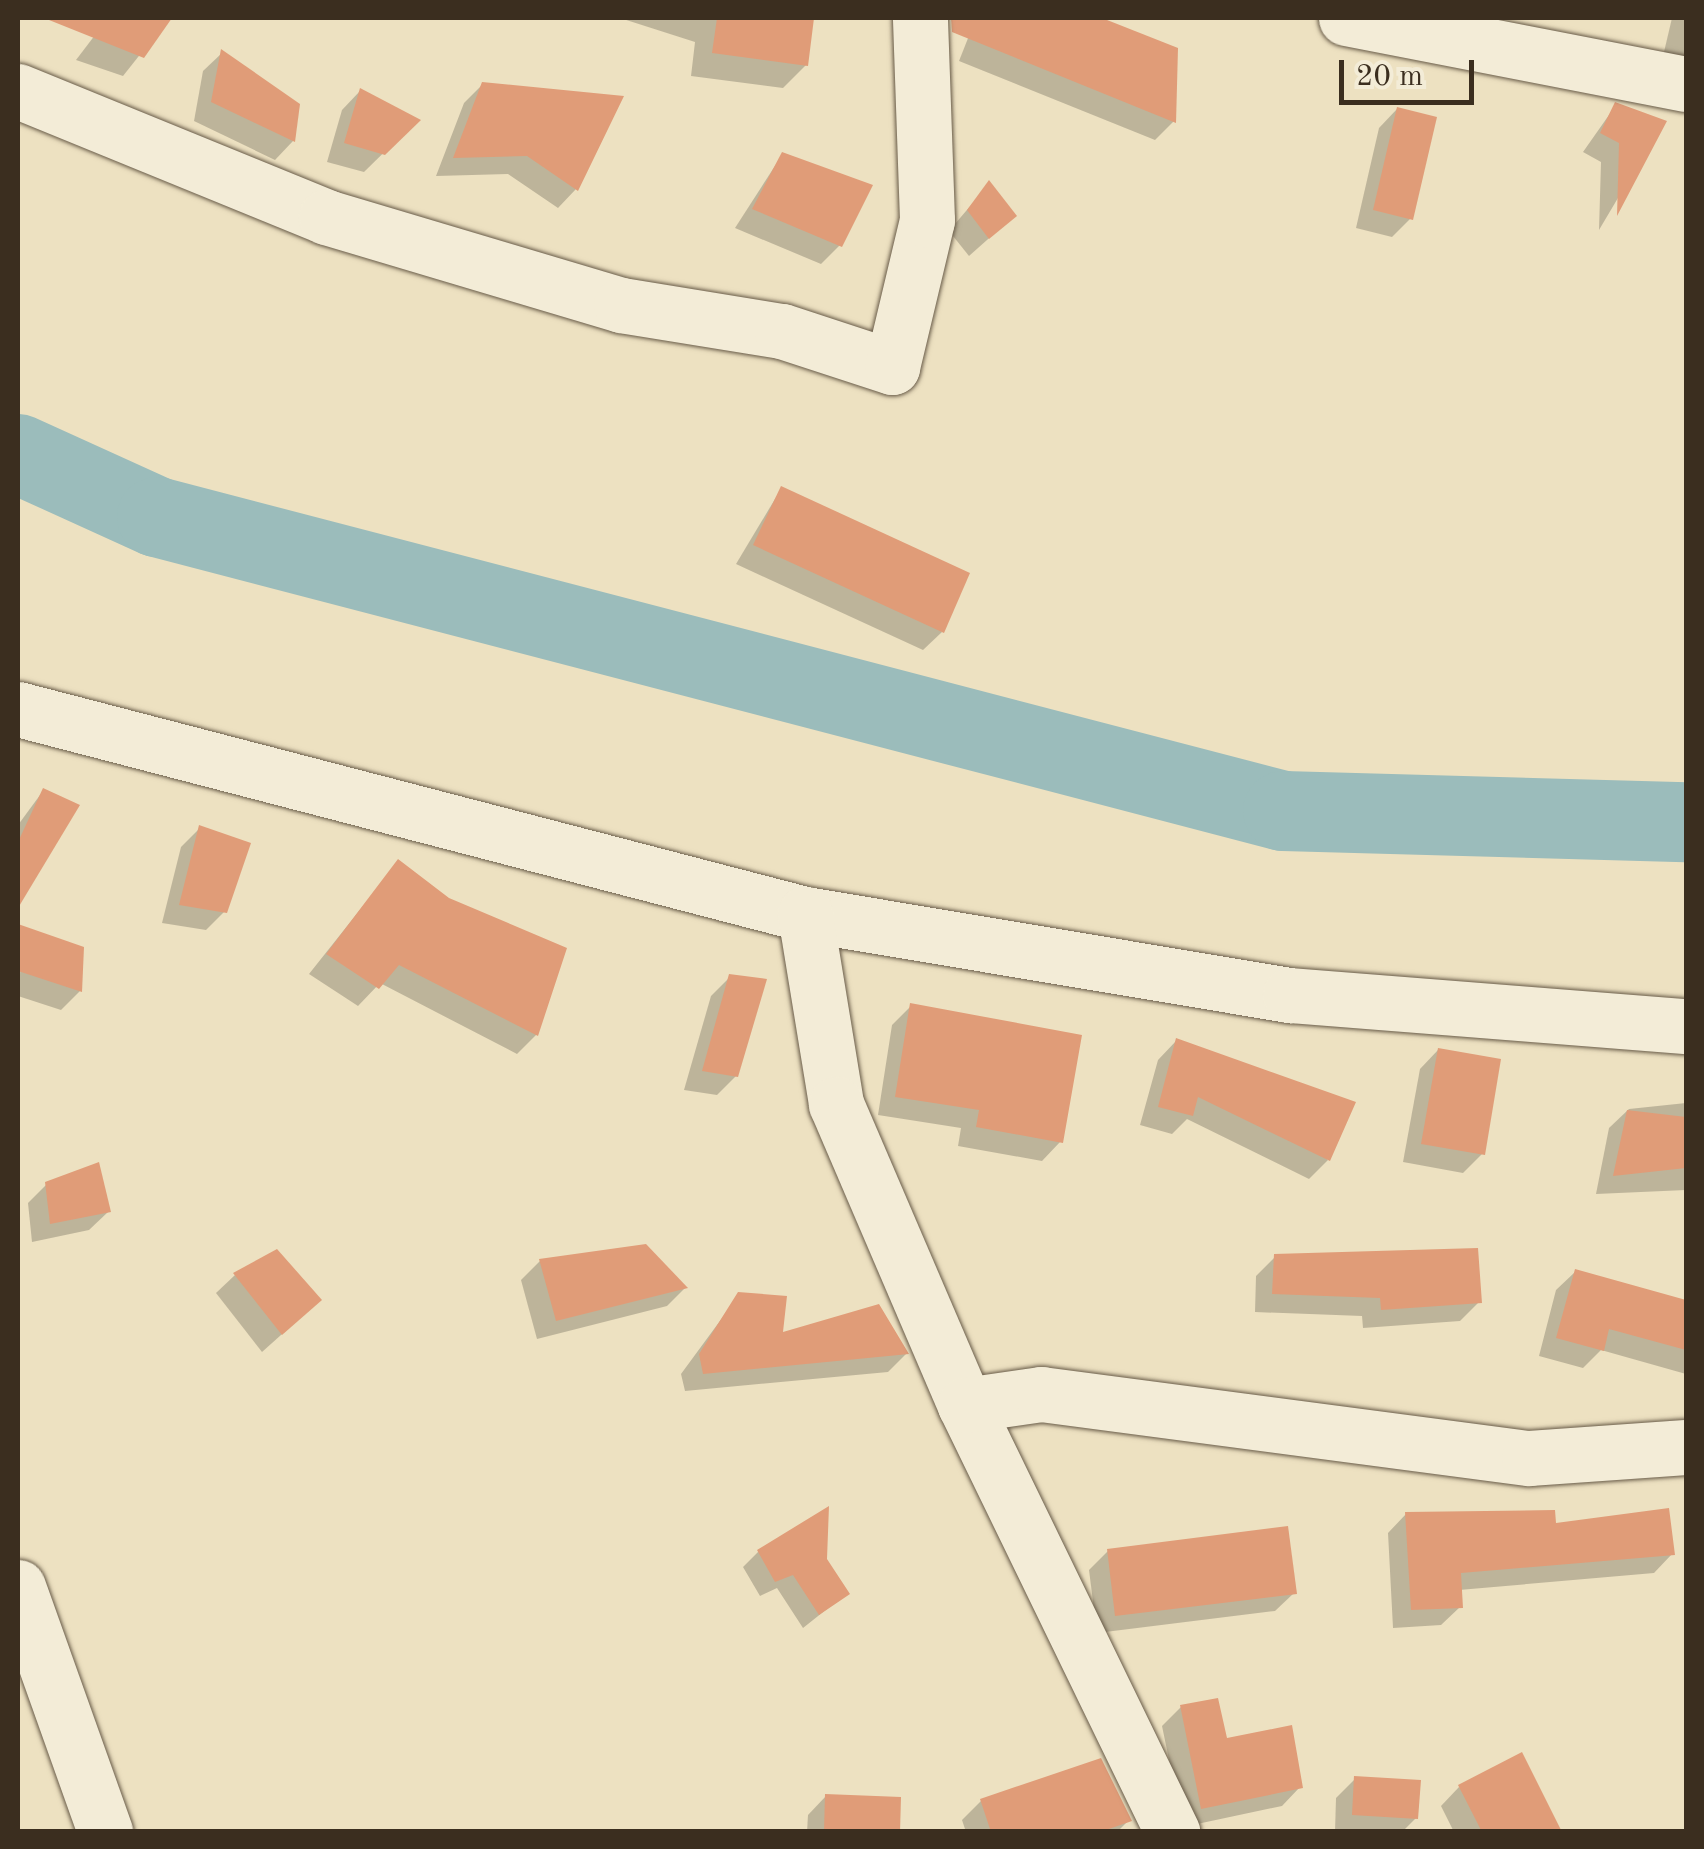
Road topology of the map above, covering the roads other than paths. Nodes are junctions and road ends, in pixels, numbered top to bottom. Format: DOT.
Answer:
graph roads {
  1 [pos="920,18"];
  2 [pos="1346,18"];
  3 [pos="1686,84"];
  4 [pos="18,91"];
  5 [pos="18,709"];
  6 [pos="805,914"];
  7 [pos="1686,1026"];
  8 [pos="965,1405"];
  9 [pos="1686,1447"];
  10 [pos="18,1587"];
  11 [pos="105,1832"];
  12 [pos="1172,1832"];
  1 -- 4 [label="street"];
  2 -- 3 [label="street"];
  5 -- 6 [label="street"];
  6 -- 7 [label="street"];
  6 -- 8 [label="street"];
  8 -- 9 [label="street"];
  8 -- 12 [label="street"];
  10 -- 11 [label="street"];
}
